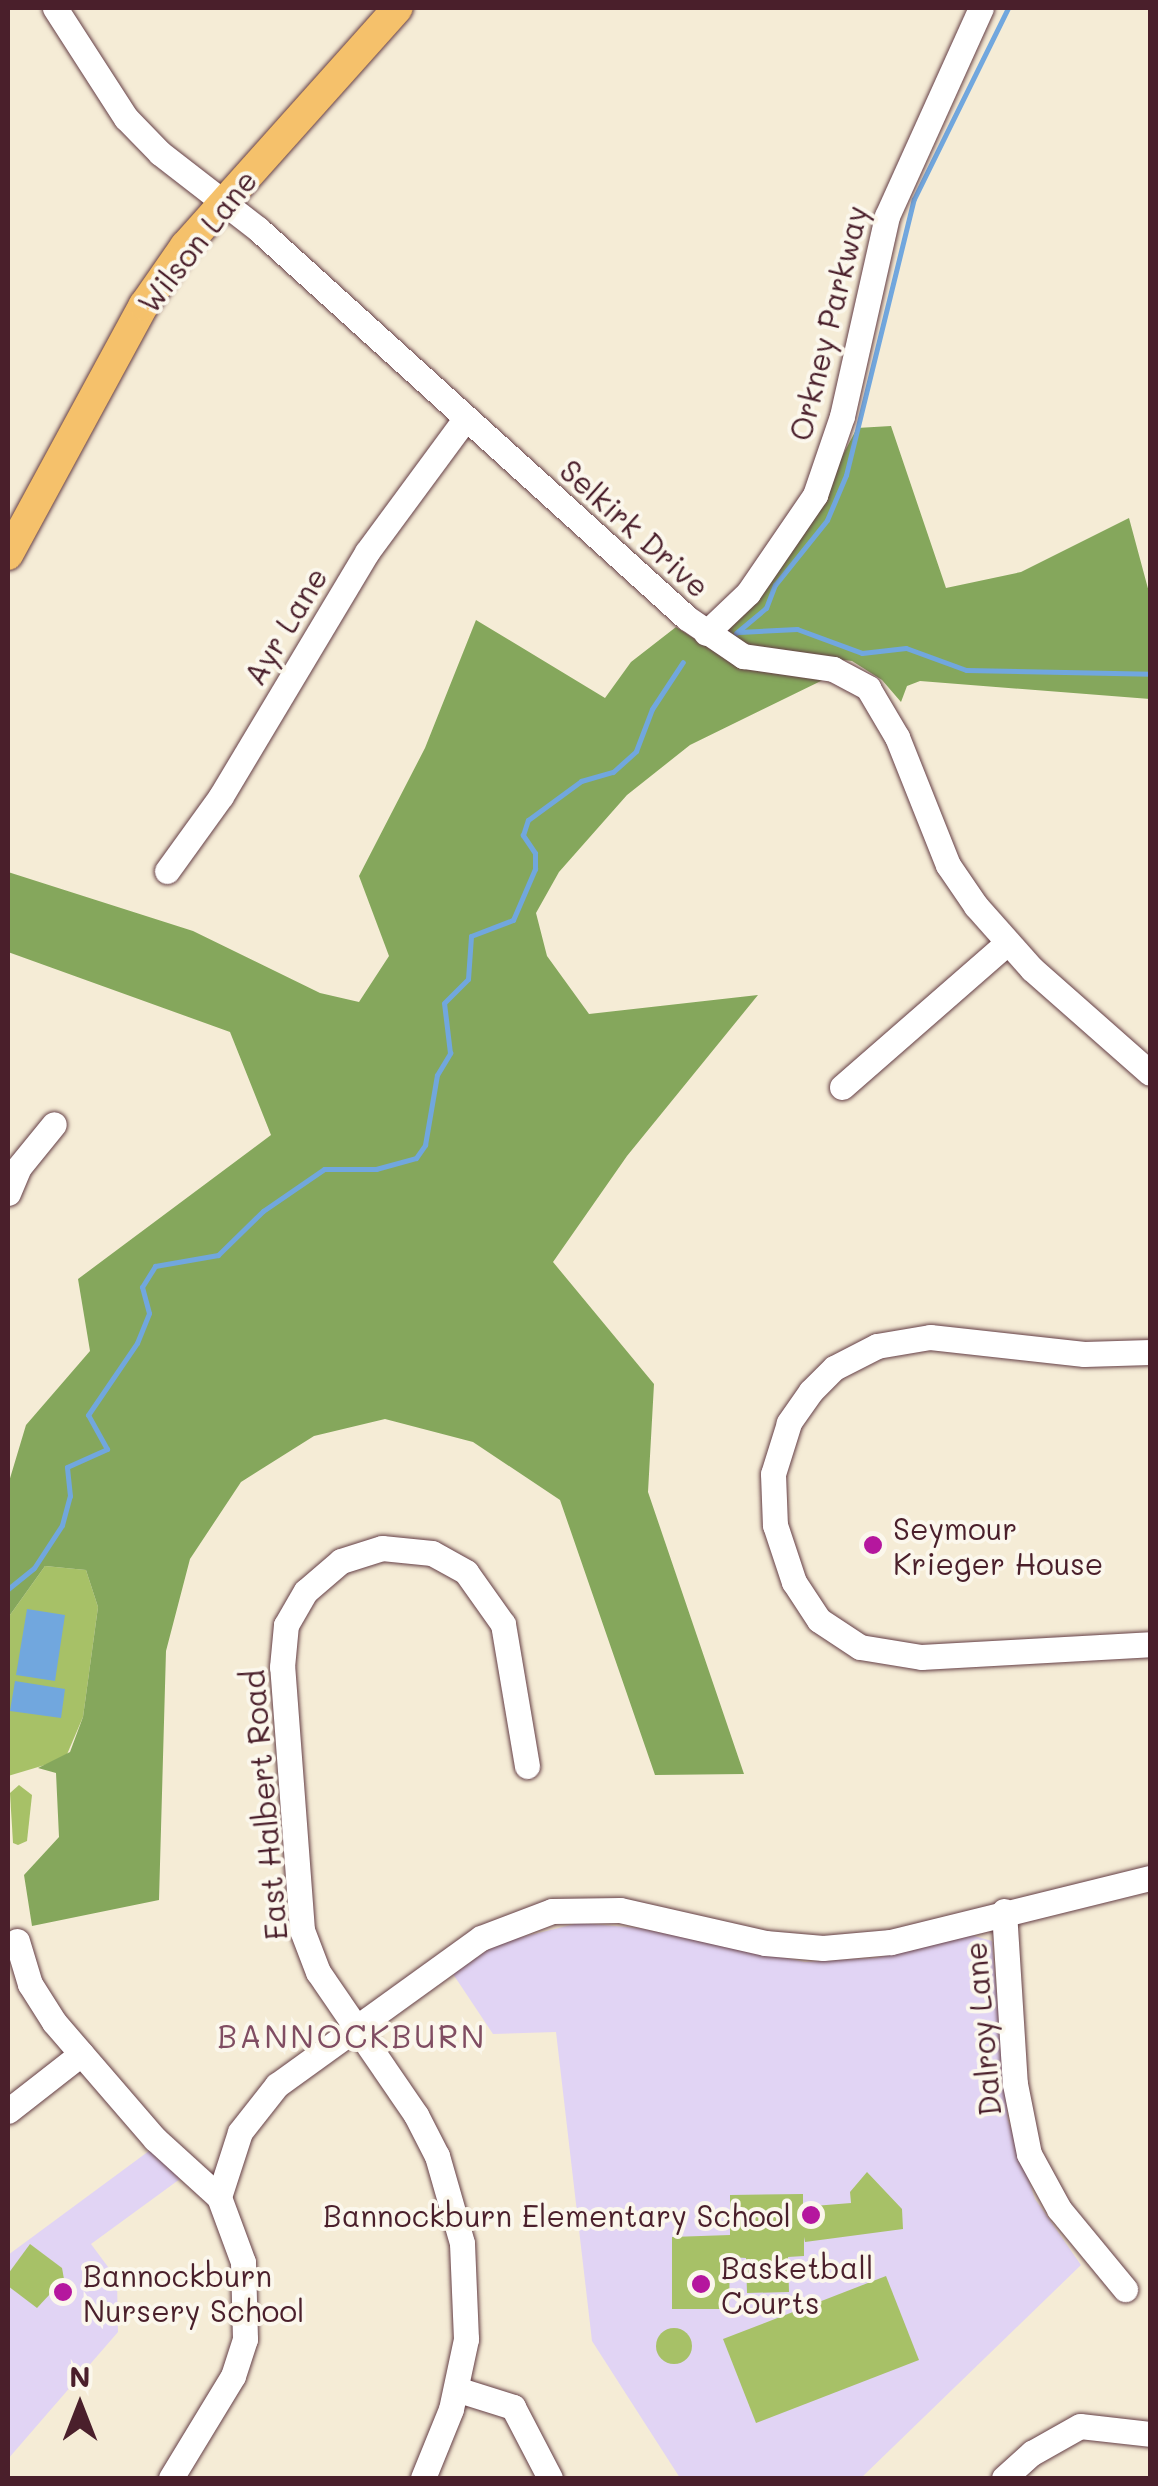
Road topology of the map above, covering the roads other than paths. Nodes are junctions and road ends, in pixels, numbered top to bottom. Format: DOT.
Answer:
graph roads {
  1 [pos="54,8"];
  2 [pos="398,8"];
  3 [pos="981,8"];
  4 [pos="222,202"];
  5 [pos="465,419"];
  6 [pos="8,556"];
  7 [pos="706,633"];
  8 [pos="166,872"];
  9 [pos="1006,944"];
  10 [pos="1150,1073"];
  11 [pos="842,1087"];
  12 [pos="54,1124"];
  13 [pos="8,1192"];
  14 [pos="1150,1352"];
  15 [pos="1150,1644"];
  16 [pos="527,1766"];
  17 [pos="1150,1878"];
  18 [pos="1004,1911"];
  19 [pos="17,1940"];
  20 [pos="355,2028"];
  21 [pos="82,2054"];
  22 [pos="8,2111"];
  23 [pos="219,2198"];
  24 [pos="1125,2289"];
  25 [pos="456,2389"];
  26 [pos="1150,2434"];
  27 [pos="171,2478"];
  28 [pos="423,2478"];
  29 [pos="550,2478"];
  30 [pos="1004,2478"];
  1 -- 4 [label="street, Selkirk Drive"];
  2 -- 4 [label="main road, Wilson Lane"];
  3 -- 7 [label="street, Orkney Parkway"];
  4 -- 5 [label="street, Selkirk Drive"];
  4 -- 6 [label="main road, Wilson Lane"];
  5 -- 7 [label="street, Selkirk Drive"];
  5 -- 8 [label="street, Ayr Lane"];
  7 -- 9 [label="street, Selkirk Drive"];
  9 -- 10 [label="street, Selkirk Drive"];
  9 -- 11 [label="street"];
  12 -- 13 [label="street"];
  14 -- 15 [label="street"];
  16 -- 20 [label="street, East Halbert Road"];
  17 -- 18 [label="street"];
  18 -- 20 [label="street"];
  18 -- 24 [label="street, Dalroy Lane"];
  19 -- 21 [label="street"];
  20 -- 23 [label="street"];
  20 -- 25 [label="street, East Halbert Road"];
  21 -- 22 [label="street"];
  21 -- 23 [label="street"];
  23 -- 27 [label="street"];
  25 -- 28 [label="street, East Halbert Road"];
  25 -- 29 [label="street"];
  26 -- 30 [label="street"];
}
